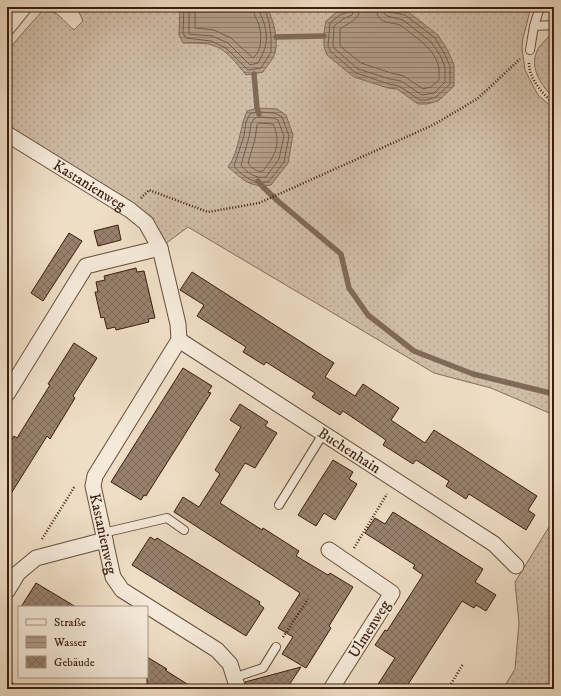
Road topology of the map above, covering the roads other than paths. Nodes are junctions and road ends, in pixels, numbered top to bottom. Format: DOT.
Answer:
graph roads {
  1 [pos="24,7"];
  2 [pos="540,7"];
  3 [pos="554,25"];
  4 [pos="534,26"];
  5 [pos="7,28"];
  6 [pos="530,50"];
  7 [pos="7,134"];
  8 [pos="160,248"];
  9 [pos="179,340"];
  10 [pos="7,394"];
  11 [pos="324,434"];
  12 [pos="279,505"];
  13 [pos="184,530"];
  14 [pos="104,537"];
  15 [pos="329,550"];
  16 [pos="516,566"];
  17 [pos="7,591"];
  18 [pos="147,606"];
  19 [pos="148,606"];
  20 [pos="276,647"];
  21 [pos="237,683"];
  22 [pos="331,689"];
  1 -- 5 [label="street"];
  2 -- 4 [label="lane"];
  3 -- 4 [label="lane"];
  4 -- 6 [label="lane"];
  7 -- 8 [label="street, Kastanienweg"];
  8 -- 9 [label="street, Kastanienweg"];
  8 -- 10 [label="street"];
  9 -- 11 [label="street, Buchenhain"];
  9 -- 14 [label="street, Kastanienweg"];
  11 -- 12 [label="lane"];
  11 -- 16 [label="street, Buchenhain"];
  13 -- 14 [label="lane"];
  14 -- 17 [label="street"];
  14 -- 18 [label="street, Kastanienweg"];
  15 -- 22 [label="street, Ulmenweg"];
  19 -- 21 [label="street, Kastanienweg"];
  20 -- 21 [label="lane"];
}
